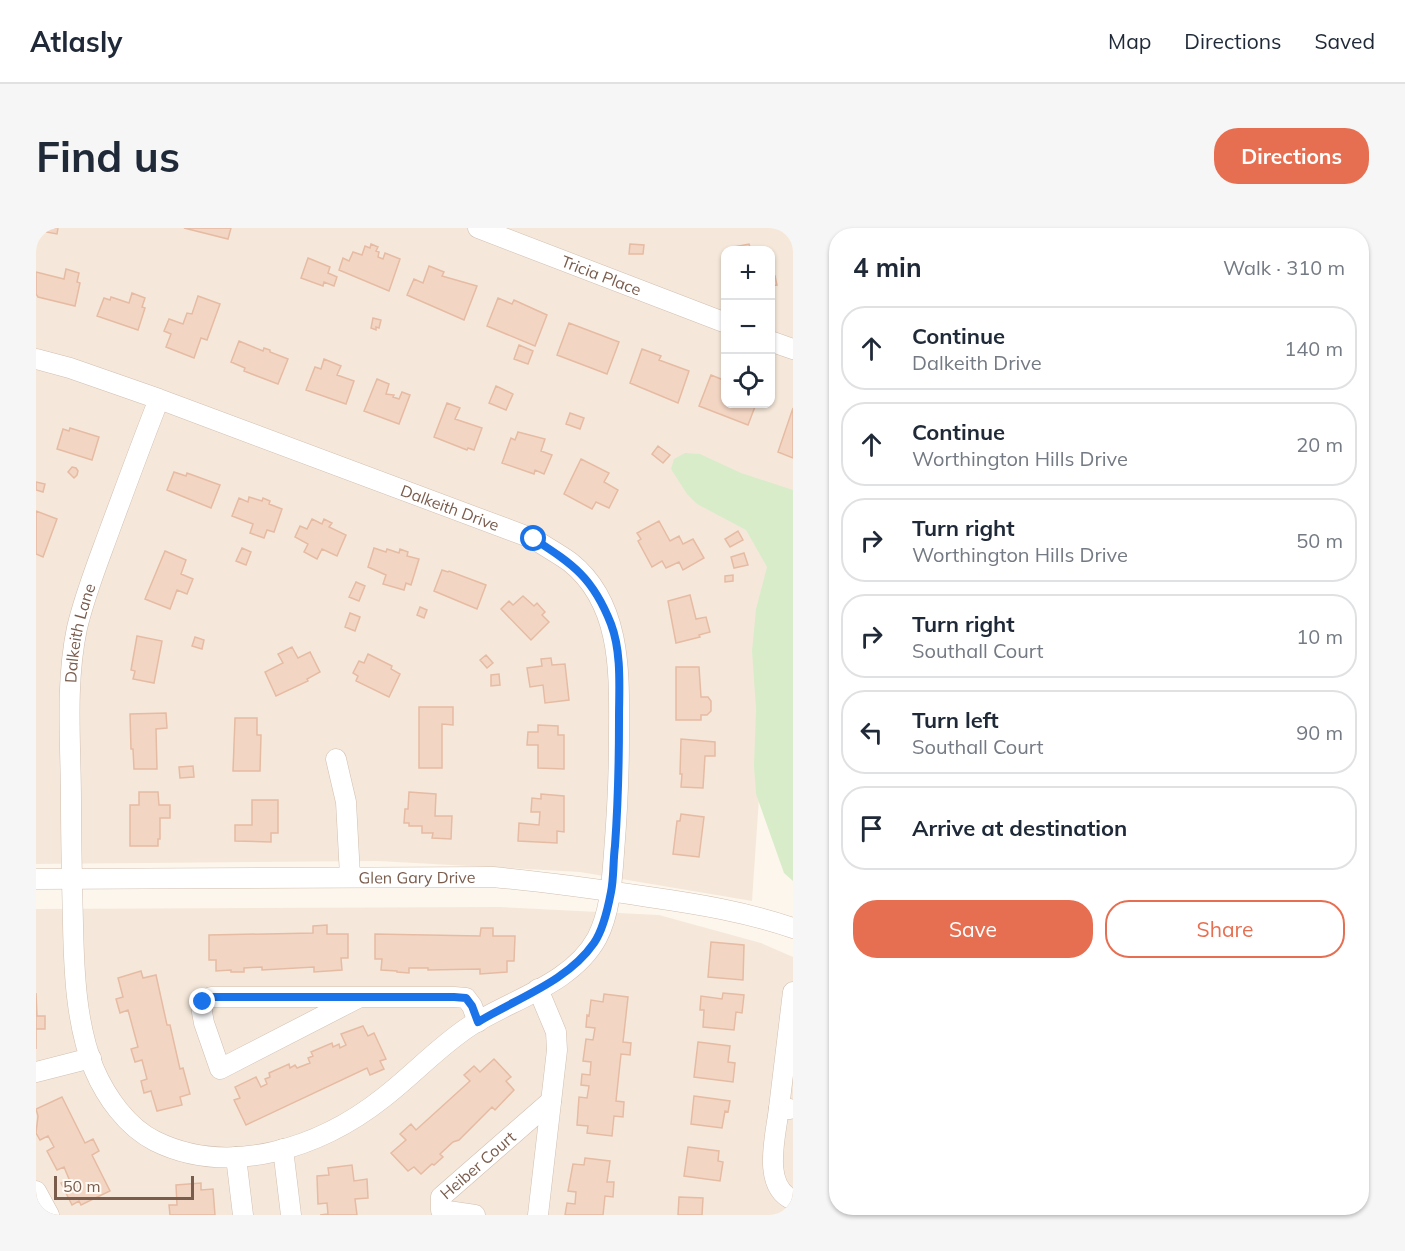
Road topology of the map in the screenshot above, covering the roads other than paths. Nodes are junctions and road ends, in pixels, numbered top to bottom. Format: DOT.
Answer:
graph roads {
  1 [pos="478,228"];
  2 [pos="721,321"];
  3 [pos="775,342"];
  4 [pos="793,349"];
  5 [pos="36,359"];
  6 [pos="159,399"];
  7 [pos="336,759"];
  8 [pos="350,876"];
  9 [pos="36,879"];
  10 [pos="72,879"];
  11 [pos="611,891"];
  12 [pos="793,928"];
  13 [pos="538,989"];
  14 [pos="793,992"];
  15 [pos="360,997"];
  16 [pos="478,1022"];
  17 [pos="91,1058"];
  18 [pos="36,1072"];
  19 [pos="551,1101"];
  20 [pos="786,1108"];
  21 [pos="284,1149"];
  22 [pos="236,1157"];
  23 [pos="36,1191"];
  24 [pos="793,1200"];
  25 [pos="49,1215"];
  26 [pos="243,1215"];
  27 [pos="291,1215"];
  28 [pos="476,1215"];
  29 [pos="538,1215"];
  1 -- 2 [label="street, Tricia Place"];
  3 -- 4 [label="street"];
  5 -- 6 [label="street, Dalkeith Drive"];
  6 -- 10 [label="street, Dalkeith Lane"];
  6 -- 11 [label="street, Dalkeith Drive"];
  7 -- 8 [label="street"];
  8 -- 10 [label="street, Glen Gary Drive"];
  8 -- 11 [label="street, Glen Gary Drive"];
  9 -- 10 [label="street, Glen Gary Drive"];
  10 -- 17 [label="street, Dalkeith Lane"];
  11 -- 12 [label="street, Glen Gary Drive"];
  11 -- 13 [label="street, Dalkeith Drive"];
  13 -- 16 [label="street, Dalkeith Drive"];
  13 -- 19 [label="street"];
  14 -- 20 [label="street"];
  15 -- 15 [label="street"];
  15 -- 16 [label="street"];
  16 -- 21 [label="street, Dalkeith Drive"];
  17 -- 18 [label="street"];
  17 -- 22 [label="street, Dalkeith Lane"];
  19 -- 28 [label="street, Heiber Court"];
  19 -- 29 [label="street"];
  20 -- 24 [label="street"];
  21 -- 22 [label="street, Dalkeith Lane"];
  21 -- 27 [label="street"];
  22 -- 26 [label="street"];
  23 -- 25 [label="street"];
}
